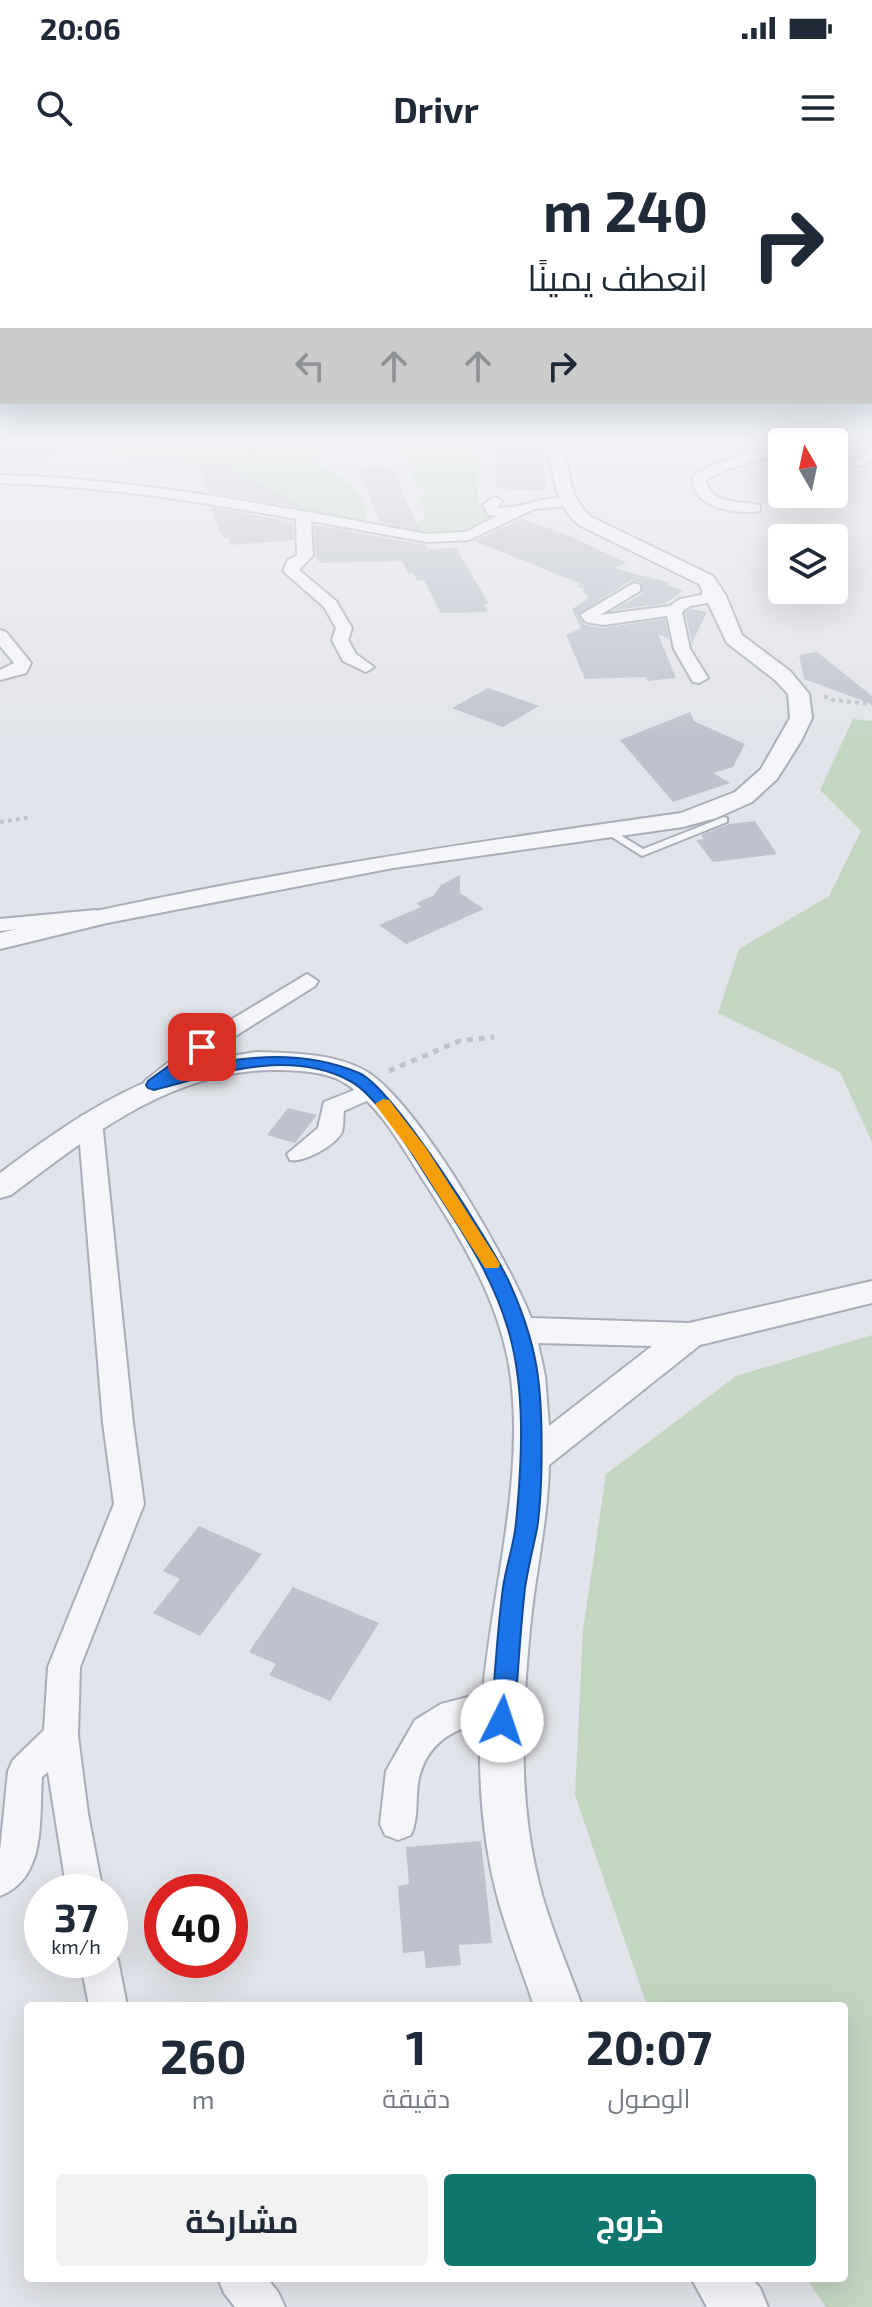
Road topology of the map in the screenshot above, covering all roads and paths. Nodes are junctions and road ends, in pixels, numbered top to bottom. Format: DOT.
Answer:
graph roads {
  1 [pos="304,539"];
  2 [pos="398,539"];
  3 [pos="624,539"];
  4 [pos="380,546"];
  5 [pos="713,587"];
  6 [pos="634,588"];
  7 [pos="674,610"];
  8 [pos="0,635"];
  9 [pos="366,667"];
  10 [pos="0,675"];
  11 [pos="699,678"];
  12 [pos="793,685"];
  13 [pos="872,704"];
  14 [pos="32,817"];
  15 [pos="724,820"];
  16 [pos="0,822"];
  17 [pos="609,832"];
  18 [pos="107,915"];
  19 [pos="0,925"];
  20 [pos="0,941"];
  21 [pos="307,981"];
  22 [pos="494,1037"];
  23 [pos="364,1084"];
  24 [pos="154,1085"];
  25 [pos="90,1121"];
  26 [pos="299,1154"];
  27 [pos="0,1188"];
  28 [pos="872,1292"];
  29 [pos="518,1330"];
  30 [pos="689,1335"];
  31 [pos="529,1461"];
  32 [pos="503,1702"];
  33 [pos="61,1736"];
  34 [pos="398,1824"];
  35 [pos="82,1874"];
  36 [pos="0,1879"];
  37 [pos="103,1978"];
  38 [pos="107,2002"];
  39 [pos="557,2002"];
  40 [pos="242,2282"];
  41 [pos="720,2282"];
  42 [pos="263,2307"];
  43 [pos="741,2307"];
  1 -- 9 [label="street"];
  2 -- 4 [label="street"];
  3 -- 5 [label="street"];
  5 -- 7 [label="street"];
  5 -- 12 [label="street"];
  6 -- 7 [label="street"];
  7 -- 11 [label="street"];
  8 -- 10 [label="street"];
  12 -- 13 [label="path"];
  12 -- 17 [label="street"];
  14 -- 16 [label="path"];
  15 -- 17 [label="lane"];
  17 -- 18 [label="street"];
  18 -- 19 [label="street"];
  18 -- 20 [label="street"];
  21 -- 24 [label="street"];
  22 -- 23 [label="path"];
  23 -- 24 [label="street"];
  23 -- 26 [label="street"];
  23 -- 29 [label="street"];
  24 -- 25 [label="street"];
  25 -- 27 [label="street"];
  25 -- 33 [label="street"];
  28 -- 30 [label="street"];
  29 -- 30 [label="street"];
  29 -- 31 [label="street"];
  30 -- 31 [label="street"];
  31 -- 32 [label="street"];
  32 -- 34 [label="street"];
  32 -- 39 [label="street"];
  33 -- 35 [label="street"];
  33 -- 36 [label="street"];
  37 -- 38 [label="street"];
  40 -- 42 [label="street"];
  41 -- 43 [label="street"];
}
